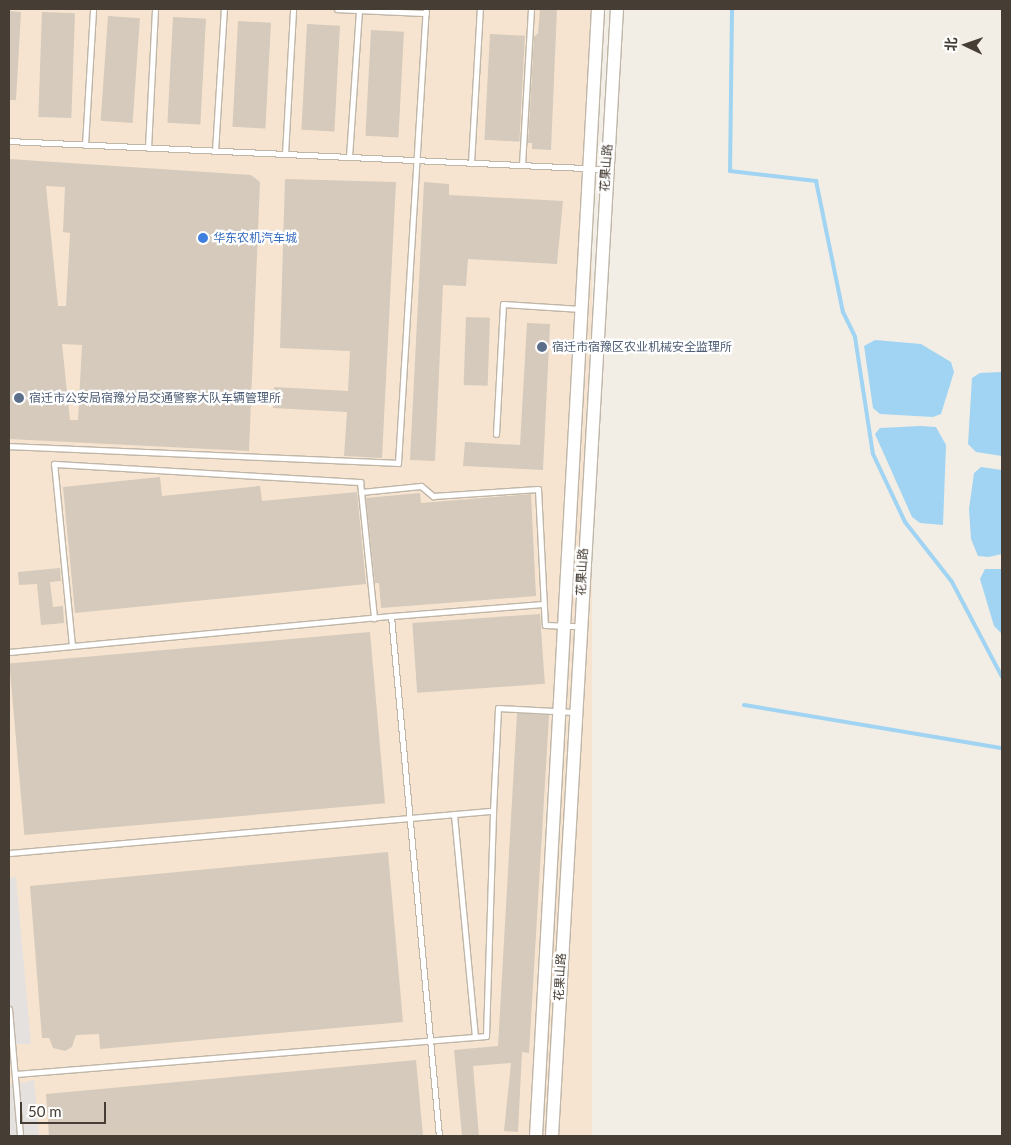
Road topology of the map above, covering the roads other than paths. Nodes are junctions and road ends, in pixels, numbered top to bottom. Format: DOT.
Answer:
graph roads {
  1 [pos="92,9"];
  2 [pos="155,9"];
  3 [pos="224,9"];
  4 [pos="293,9"];
  5 [pos="337,9"];
  6 [pos="359,9"];
  7 [pos="480,9"];
  8 [pos="531,9"];
  9 [pos="598,9"];
  10 [pos="617,9"];
  11 [pos="426,11"];
  12 [pos="9,141"];
  13 [pos="85,145"];
  14 [pos="148,148"];
  15 [pos="215,151"];
  16 [pos="285,154"];
  17 [pos="349,157"];
  18 [pos="417,160"];
  19 [pos="471,163"];
  20 [pos="522,165"];
  21 [pos="589,168"];
  22 [pos="606,169"];
  23 [pos="581,309"];
  24 [pos="496,434"];
  25 [pos="9,446"];
  26 [pos="361,492"];
  27 [pos="544,604"];
  28 [pos="391,616"];
  29 [pos="374,618"];
  30 [pos="564,626"];
  31 [pos="578,626"];
  32 [pos="72,646"];
  33 [pos="9,652"];
  34 [pos="559,711"];
  35 [pos="574,712"];
  36 [pos="493,811"];
  37 [pos="454,814"];
  38 [pos="409,817"];
  39 [pos="9,853"];
  40 [pos="9,1009"];
  41 [pos="475,1037"];
  42 [pos="430,1041"];
  43 [pos="11,1053"];
  44 [pos="15,1076"];
  45 [pos="9,1080"];
  46 [pos="20,1136"];
  47 [pos="438,1136"];
  48 [pos="536,1136"];
  49 [pos="552,1136"];
  1 -- 13 [label="lane"];
  2 -- 14 [label="lane"];
  3 -- 15 [label="lane"];
  4 -- 16 [label="lane"];
  5 -- 6 [label="lane"];
  6 -- 11 [label="lane"];
  6 -- 17 [label="lane"];
  7 -- 19 [label="lane"];
  8 -- 20 [label="lane"];
  9 -- 21 [label="street, 花果山路"];
  10 -- 22 [label="street, 花果山路"];
  11 -- 18 [label="lane"];
  12 -- 13 [label="lane"];
  13 -- 14 [label="lane"];
  14 -- 15 [label="lane"];
  15 -- 16 [label="lane"];
  16 -- 17 [label="lane"];
  17 -- 18 [label="lane"];
  18 -- 19 [label="lane"];
  18 -- 25 [label="lane"];
  19 -- 20 [label="lane"];
  20 -- 21 [label="lane"];
  21 -- 22 [label="lane"];
  21 -- 23 [label="street, 花果山路"];
  22 -- 31 [label="street, 花果山路"];
  23 -- 24 [label="lane"];
  23 -- 30 [label="street, 花果山路"];
  26 -- 27 [label="lane"];
  26 -- 29 [label="lane"];
  26 -- 32 [label="lane"];
  27 -- 28 [label="lane"];
  27 -- 30 [label="lane"];
  28 -- 29 [label="lane"];
  28 -- 38 [label="lane"];
  29 -- 32 [label="lane"];
  30 -- 31 [label="lane"];
  30 -- 34 [label="street, 花果山路"];
  31 -- 35 [label="street, 花果山路"];
  32 -- 33 [label="lane"];
  34 -- 35 [label="lane"];
  34 -- 36 [label="lane"];
  34 -- 48 [label="street, 花果山路"];
  35 -- 49 [label="street, 花果山路"];
  36 -- 37 [label="lane"];
  36 -- 41 [label="lane"];
  37 -- 38 [label="lane"];
  37 -- 41 [label="lane"];
  38 -- 39 [label="lane"];
  38 -- 42 [label="lane"];
  40 -- 43 [label="lane"];
  41 -- 42 [label="lane"];
  42 -- 44 [label="lane"];
  42 -- 47 [label="lane"];
  43 -- 44 [label="lane"];
  44 -- 45 [label="lane"];
  44 -- 46 [label="lane"];
}
